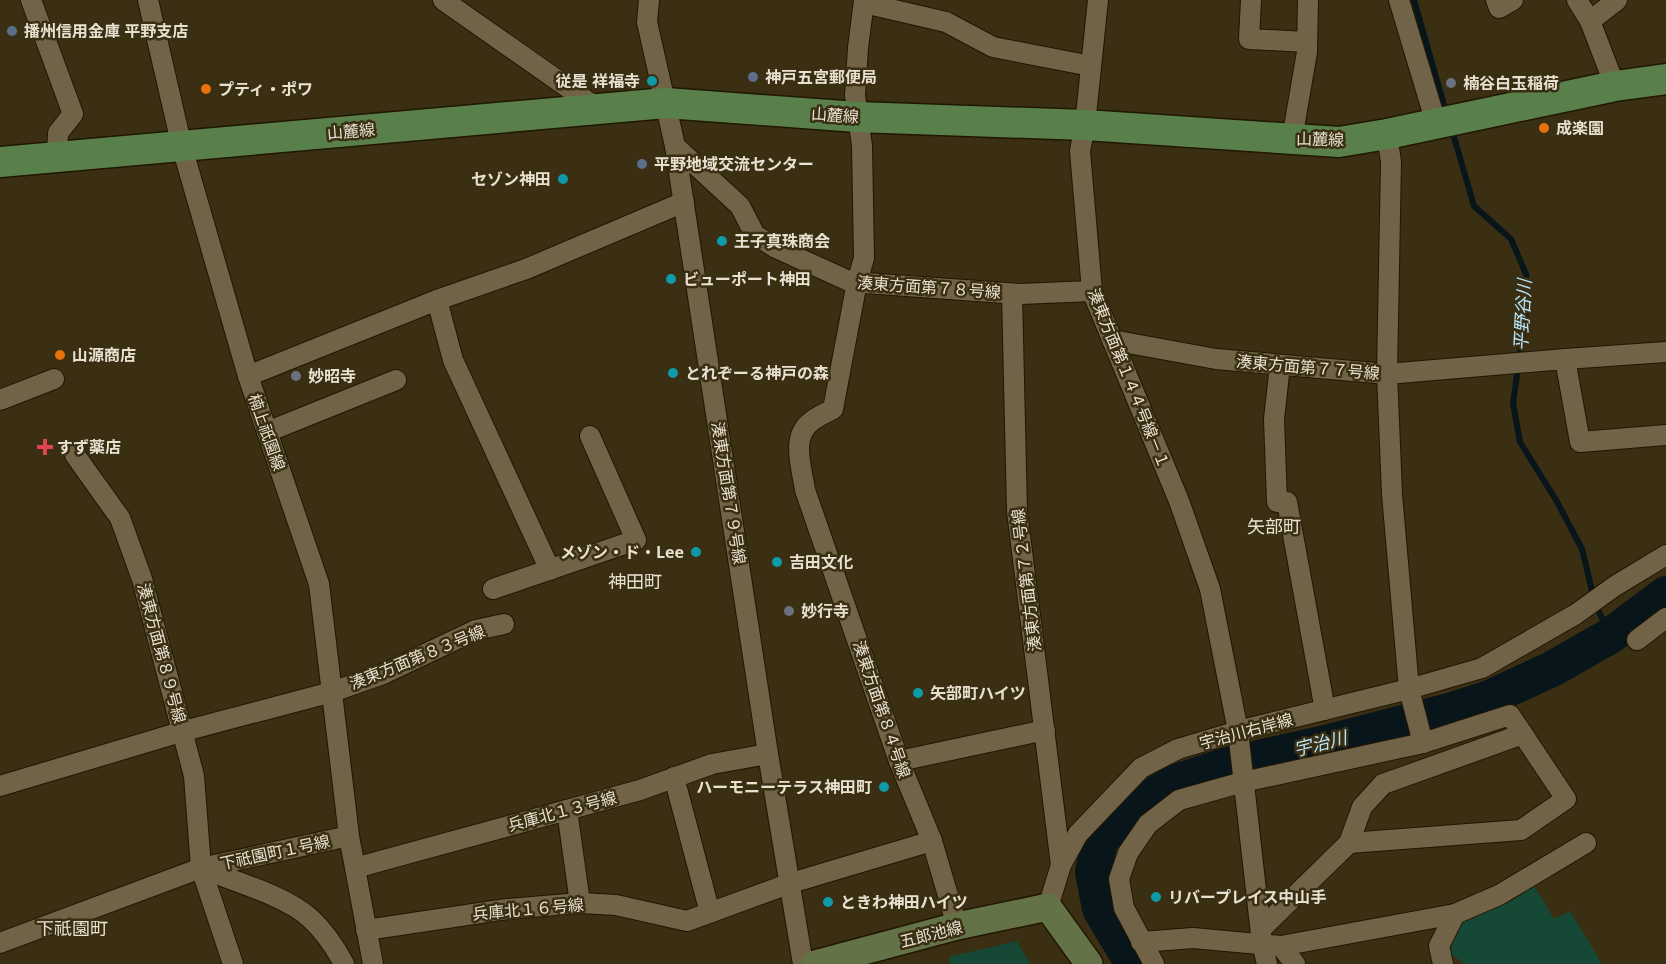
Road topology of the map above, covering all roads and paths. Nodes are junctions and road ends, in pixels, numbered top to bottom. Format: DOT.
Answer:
graph roads {
  1 [pos="32,0"];
  2 [pos="148,0"];
  3 [pos="443,0"];
  4 [pos="649,0"];
  5 [pos="1098,0"];
  6 [pos="1251,0"];
  7 [pos="1308,0"];
  8 [pos="1399,0"];
  9 [pos="1496,0"];
  10 [pos="1513,0"];
  11 [pos="1577,0"];
  12 [pos="1617,0"];
  13 [pos="864,2"];
  14 [pos="1590,21"];
  15 [pos="1307,42"];
  16 [pos="1091,66"];
  17 [pos="1666,79"];
  18 [pos="1615,86"];
  19 [pos="666,103"];
  20 [pos="597,108"];
  21 [pos="857,117"];
  22 [pos="1449,120"];
  23 [pos="1085,125"];
  24 [pos="1387,134"];
  25 [pos="1292,139"];
  26 [pos="675,146"];
  27 [pos="182,147"];
  28 [pos="57,157"];
  29 [pos="0,162"];
  30 [pos="684,202"];
  31 [pos="857,282"];
  32 [pos="1092,291"];
  33 [pos="1012,294"];
  34 [pos="437,300"];
  35 [pos="1112,340"];
  36 [pos="1666,352"];
  37 [pos="1565,358"];
  38 [pos="1280,365"];
  39 [pos="1387,374"];
  40 [pos="248,376"];
  41 [pos="54,379"];
  42 [pos="396,380"];
  43 [pos="0,399"];
  44 [pos="267,432"];
  45 [pos="1666,435"];
  46 [pos="590,436"];
  47 [pos="75,455"];
  48 [pos="1666,555"];
  49 [pos="550,570"];
  50 [pos="492,589"];
  51 [pos="1666,618"];
  52 [pos="504,624"];
  53 [pos="1637,640"];
  54 [pos="1409,689"];
  55 [pos="332,692"];
  56 [pos="1325,710"];
  57 [pos="1045,730"];
  58 [pos="184,731"];
  59 [pos="1523,734"];
  60 [pos="1239,739"];
  61 [pos="1426,741"];
  62 [pos="768,754"];
  63 [pos="899,761"];
  64 [pos="1439,764"];
  65 [pos="674,777"];
  66 [pos="1243,778"];
  67 [pos="0,786"];
  68 [pos="567,810"];
  69 [pos="350,836"];
  70 [pos="932,841"];
  71 [pos="1348,843"];
  72 [pos="1586,843"];
  73 [pos="1061,865"];
  74 [pos="201,868"];
  75 [pos="355,868"];
  76 [pos="791,883"];
  77 [pos="580,903"];
  78 [pos="1048,907"];
  79 [pos="710,913"];
  80 [pos="1455,914"];
  81 [pos="957,926"];
  82 [pos="366,930"];
  83 [pos="1268,939"];
  84 [pos="1141,942"];
  85 [pos="0,943"];
  86 [pos="233,964"];
  87 [pos="344,964"];
  88 [pos="373,964"];
  89 [pos="803,964"];
  90 [pos="815,964"];
  91 [pos="1089,964"];
  92 [pos="1154,964"];
  93 [pos="1267,964"];
  94 [pos="1295,964"];
  95 [pos="1443,964"];
  1 -- 28 [label="street"];
  2 -- 27 [label="street, 楠上祇園線"];
  3 -- 20 [label="street"];
  4 -- 19 [label="street, 湊東方面第７９号線"];
  5 -- 16 [label="street, 湊東方面第１４４号線－１"];
  6 -- 15 [label="street"];
  7 -- 15 [label="street"];
  8 -- 22 [label="street"];
  9 -- 10 [label="street"];
  11 -- 14 [label="street"];
  12 -- 14 [label="street"];
  13 -- 16 [label="street"];
  13 -- 21 [label="street, 湊東方面第８４号線"];
  14 -- 18 [label="street"];
  15 -- 25 [label="street"];
  16 -- 23 [label="street, 湊東方面第１４４号線－１"];
  17 -- 18 [label="main road, 山麓線"];
  18 -- 22 [label="main road, 山麓線"];
  19 -- 20 [label="main road, 山麓線"];
  19 -- 21 [label="main road, 山麓線"];
  19 -- 26 [label="street, 湊東方面第７９号線"];
  20 -- 27 [label="main road, 山麓線"];
  21 -- 23 [label="main road, 山麓線"];
  21 -- 31 [label="street, 湊東方面第８４号線"];
  22 -- 24 [label="main road, 山麓線"];
  23 -- 25 [label="main road, 山麓線"];
  23 -- 32 [label="street, 湊東方面第１４４号線－１"];
  24 -- 25 [label="main road, 山麓線"];
  24 -- 39 [label="street"];
  26 -- 30 [label="street, 湊東方面第７９号線"];
  26 -- 31 [label="street, 湊東方面第７８号線"];
  27 -- 28 [label="main road, 山麓線"];
  27 -- 40 [label="street, 楠上祇園線"];
  28 -- 29 [label="main road, 山麓線"];
  30 -- 34 [label="street"];
  30 -- 62 [label="street, 湊東方面第７９号線"];
  31 -- 33 [label="street, 湊東方面第７８号線"];
  31 -- 63 [label="street, 湊東方面第８４号線"];
  32 -- 33 [label="street, 湊東方面第７８号線"];
  32 -- 35 [label="street, 湊東方面第１４４号線－１"];
  33 -- 57 [label="street, 湊東方面第７２号線"];
  34 -- 40 [label="street"];
  34 -- 49 [label="street"];
  35 -- 38 [label="street, 湊東方面第７７号線"];
  35 -- 60 [label="street, 湊東方面第１４４号線－１"];
  36 -- 37 [label="street"];
  37 -- 39 [label="street, 湊東方面第７７号線"];
  37 -- 45 [label="street"];
  38 -- 39 [label="street, 湊東方面第７７号線"];
  38 -- 56 [label="street"];
  39 -- 54 [label="street"];
  40 -- 44 [label="street, 楠上祇園線"];
  41 -- 43 [label="street"];
  42 -- 44 [label="street"];
  44 -- 55 [label="street, 楠上祇園線"];
  46 -- 49 [label="street"];
  47 -- 58 [label="street, 湊東方面第８９号線"];
  48 -- 54 [label="street, 宇治川右岸線"];
  49 -- 50 [label="street"];
  51 -- 53 [label="street"];
  52 -- 55 [label="street, 湊東方面第８３号線"];
  54 -- 56 [label="street, 宇治川右岸線"];
  54 -- 61 [label="street"];
  55 -- 58 [label="street, 湊東方面第８３号線"];
  55 -- 69 [label="street, 楠上祇園線"];
  56 -- 60 [label="street, 宇治川右岸線"];
  57 -- 63 [label="street"];
  57 -- 73 [label="street, 湊東方面第７２号線"];
  58 -- 67 [label="street, 湊東方面第８３号線"];
  58 -- 74 [label="street, 湊東方面第８９号線"];
  59 -- 61 [label="street"];
  59 -- 64 [label="street"];
  59 -- 71 [label="street"];
  60 -- 66 [label="street, 湊東方面第１４４号線－１"];
  60 -- 73 [label="street, 宇治川右岸線"];
  61 -- 64 [label="street"];
  61 -- 66 [label="street"];
  62 -- 65 [label="street, 兵庫北１３号線"];
  62 -- 76 [label="street, 湊東方面第７９号線"];
  63 -- 70 [label="street, 湊東方面第８４号線"];
  64 -- 71 [label="street"];
  65 -- 68 [label="street, 兵庫北１３号線"];
  65 -- 79 [label="street"];
  66 -- 83 [label="street"];
  66 -- 84 [label="street"];
  68 -- 75 [label="street, 兵庫北１３号線"];
  68 -- 77 [label="street"];
  69 -- 74 [label="street, 下祇園町１号線"];
  69 -- 75 [label="street, 楠上祇園線"];
  70 -- 76 [label="street, 兵庫北１６号線"];
  70 -- 81 [label="street, 湊東方面第８４号線"];
  71 -- 83 [label="street"];
  72 -- 80 [label="street"];
  73 -- 78 [label="street, 宇治川右岸線"];
  74 -- 85 [label="street, 下祇園町１号線"];
  74 -- 86 [label="street, 湊東方面第８９号線"];
  74 -- 87 [label="street"];
  75 -- 82 [label="street, 楠上祇園線"];
  76 -- 79 [label="street, 兵庫北１６号線"];
  76 -- 89 [label="street, 湊東方面第７９号線"];
  77 -- 79 [label="street, 兵庫北１６号線"];
  77 -- 82 [label="street, 兵庫北１６号線"];
  78 -- 81 [label="street, 五郎池線"];
  78 -- 91 [label="street"];
  80 -- 83 [label="street"];
  80 -- 95 [label="street"];
  81 -- 90 [label="street, 五郎池線"];
  82 -- 88 [label="street, 楠上祇園線"];
  83 -- 84 [label="street"];
  83 -- 93 [label="street"];
  83 -- 94 [label="street"];
  84 -- 92 [label="street"];
}
